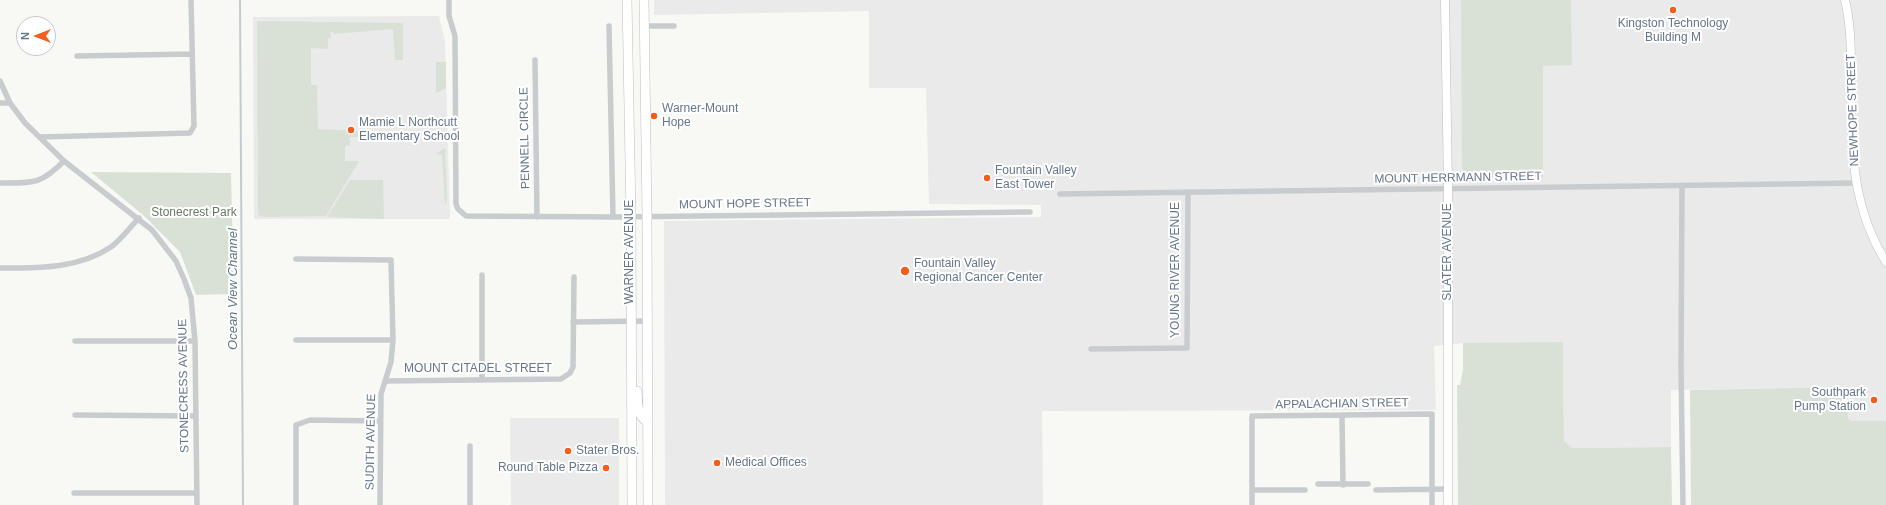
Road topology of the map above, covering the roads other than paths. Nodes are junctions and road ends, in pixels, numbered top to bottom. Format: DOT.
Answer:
graph roads {
  1 [pos="191,0"];
  2 [pos="449,0"];
  3 [pos="627,0"];
  4 [pos="644,0"];
  5 [pos="1445,0"];
  6 [pos="1845,0"];
  7 [pos="609,26"];
  8 [pos="644,26"];
  9 [pos="674,26"];
  10 [pos="192,54"];
  11 [pos="77,56"];
  12 [pos="534,60"];
  13 [pos="0,81"];
  14 [pos="0,103"];
  15 [pos="10,103"];
  16 [pos="40,137"];
  17 [pos="64,160"];
  18 [pos="0,183"];
  19 [pos="1856,183"];
  20 [pos="1682,186"];
  21 [pos="1448,189"];
  22 [pos="1188,192"];
  23 [pos="1060,194"];
  24 [pos="1030,212"];
  25 [pos="630,216"];
  26 [pos="647,216"];
  27 [pos="537,217"];
  28 [pos="613,217"];
  29 [pos="139,218"];
  30 [pos="296,259"];
  31 [pos="1886,262"];
  32 [pos="0,268"];
  33 [pos="482,275"];
  34 [pos="574,277"];
  35 [pos="631,321"];
  36 [pos="647,321"];
  37 [pos="573,322"];
  38 [pos="296,340"];
  39 [pos="393,340"];
  40 [pos="75,341"];
  41 [pos="195,341"];
  42 [pos="1091,349"];
  43 [pos="632,379"];
  44 [pos="482,380"];
  45 [pos="385,381"];
  46 [pos="75,415"];
  47 [pos="1342,415"];
  48 [pos="196,416"];
  49 [pos="380,421"];
  50 [pos="648,422"];
  51 [pos="470,446"];
  52 [pos="1318,484"];
  53 [pos="1343,484"];
  54 [pos="1368,484"];
  55 [pos="1432,489"];
  56 [pos="1448,489"];
  57 [pos="1252,490"];
  58 [pos="1305,490"];
  59 [pos="1376,490"];
  60 [pos="74,493"];
  61 [pos="196,493"];
  62 [pos="197,505"];
  63 [pos="296,505"];
  64 [pos="380,505"];
  65 [pos="470,505"];
  66 [pos="632,505"];
  67 [pos="648,505"];
  68 [pos="1252,505"];
  69 [pos="1432,505"];
  70 [pos="1448,505"];
  71 [pos="1683,505"];
  1 -- 10 [label="street"];
  2 -- 27 [label="street, MOUNT HOPE STREET"];
  3 -- 25 [label="main road, WARNER AVENUE"];
  4 -- 8 [label="main road, WARNER AVENUE"];
  5 -- 21 [label="main road, SLATER AVENUE"];
  6 -- 19 [label="main road, NEWHOPE STREET"];
  7 -- 28 [label="street, WARNER AVENUE"];
  8 -- 9 [label="street"];
  8 -- 26 [label="main road, WARNER AVENUE"];
  10 -- 11 [label="street"];
  10 -- 16 [label="street"];
  12 -- 27 [label="street, PENNELL CIRCLE"];
  13 -- 15 [label="street, STONECRESS AVENUE"];
  14 -- 15 [label="street"];
  15 -- 16 [label="street, STONECRESS AVENUE"];
  16 -- 17 [label="street, STONECRESS AVENUE"];
  17 -- 18 [label="street"];
  17 -- 29 [label="street, STONECRESS AVENUE"];
  19 -- 20 [label="street, MOUNT HERRMANN STREET"];
  19 -- 31 [label="main road, NEWHOPE STREET"];
  20 -- 21 [label="street, MOUNT HERRMANN STREET"];
  20 -- 71 [label="street"];
  21 -- 22 [label="street, MOUNT HERRMANN STREET"];
  21 -- 56 [label="main road, SLATER AVENUE"];
  22 -- 23 [label="street, MOUNT HERRMANN STREET"];
  22 -- 42 [label="street, YOUNG RIVER AVENUE"];
  24 -- 26 [label="street, MOUNT HOPE STREET"];
  25 -- 26 [label="street, MOUNT HOPE STREET"];
  25 -- 28 [label="street, MOUNT HOPE STREET"];
  25 -- 35 [label="main road, WARNER AVENUE"];
  26 -- 36 [label="main road, WARNER AVENUE"];
  27 -- 28 [label="street, MOUNT HOPE STREET"];
  29 -- 32 [label="street"];
  29 -- 41 [label="street, STONECRESS AVENUE"];
  30 -- 39 [label="street, SUDITH AVENUE"];
  33 -- 44 [label="street"];
  34 -- 37 [label="street"];
  35 -- 36 [label="street"];
  35 -- 37 [label="street"];
  35 -- 43 [label="main road, WARNER AVENUE"];
  36 -- 50 [label="main road, WARNER AVENUE"];
  37 -- 44 [label="street, MOUNT CITADEL STREET"];
  38 -- 39 [label="street"];
  39 -- 45 [label="street, SUDITH AVENUE"];
  40 -- 41 [label="street"];
  41 -- 48 [label="street, STONECRESS AVENUE"];
  43 -- 50 [label="main road"];
  43 -- 66 [label="main road, WARNER AVENUE"];
  44 -- 45 [label="street, MOUNT CITADEL STREET"];
  45 -- 49 [label="street, SUDITH AVENUE"];
  46 -- 48 [label="street"];
  47 -- 53 [label="street"];
  47 -- 55 [label="street, APPALACHIAN STREET"];
  47 -- 57 [label="street, APPALACHIAN STREET"];
  48 -- 61 [label="street, STONECRESS AVENUE"];
  49 -- 63 [label="street"];
  49 -- 64 [label="street, SUDITH AVENUE"];
  50 -- 67 [label="main road, WARNER AVENUE"];
  51 -- 65 [label="street"];
  52 -- 53 [label="street"];
  53 -- 54 [label="street"];
  55 -- 56 [label="street"];
  55 -- 59 [label="street"];
  55 -- 69 [label="street"];
  56 -- 70 [label="main road, SLATER AVENUE"];
  57 -- 58 [label="street"];
  57 -- 68 [label="street"];
  60 -- 61 [label="street"];
  61 -- 62 [label="street, STONECRESS AVENUE"];
}
